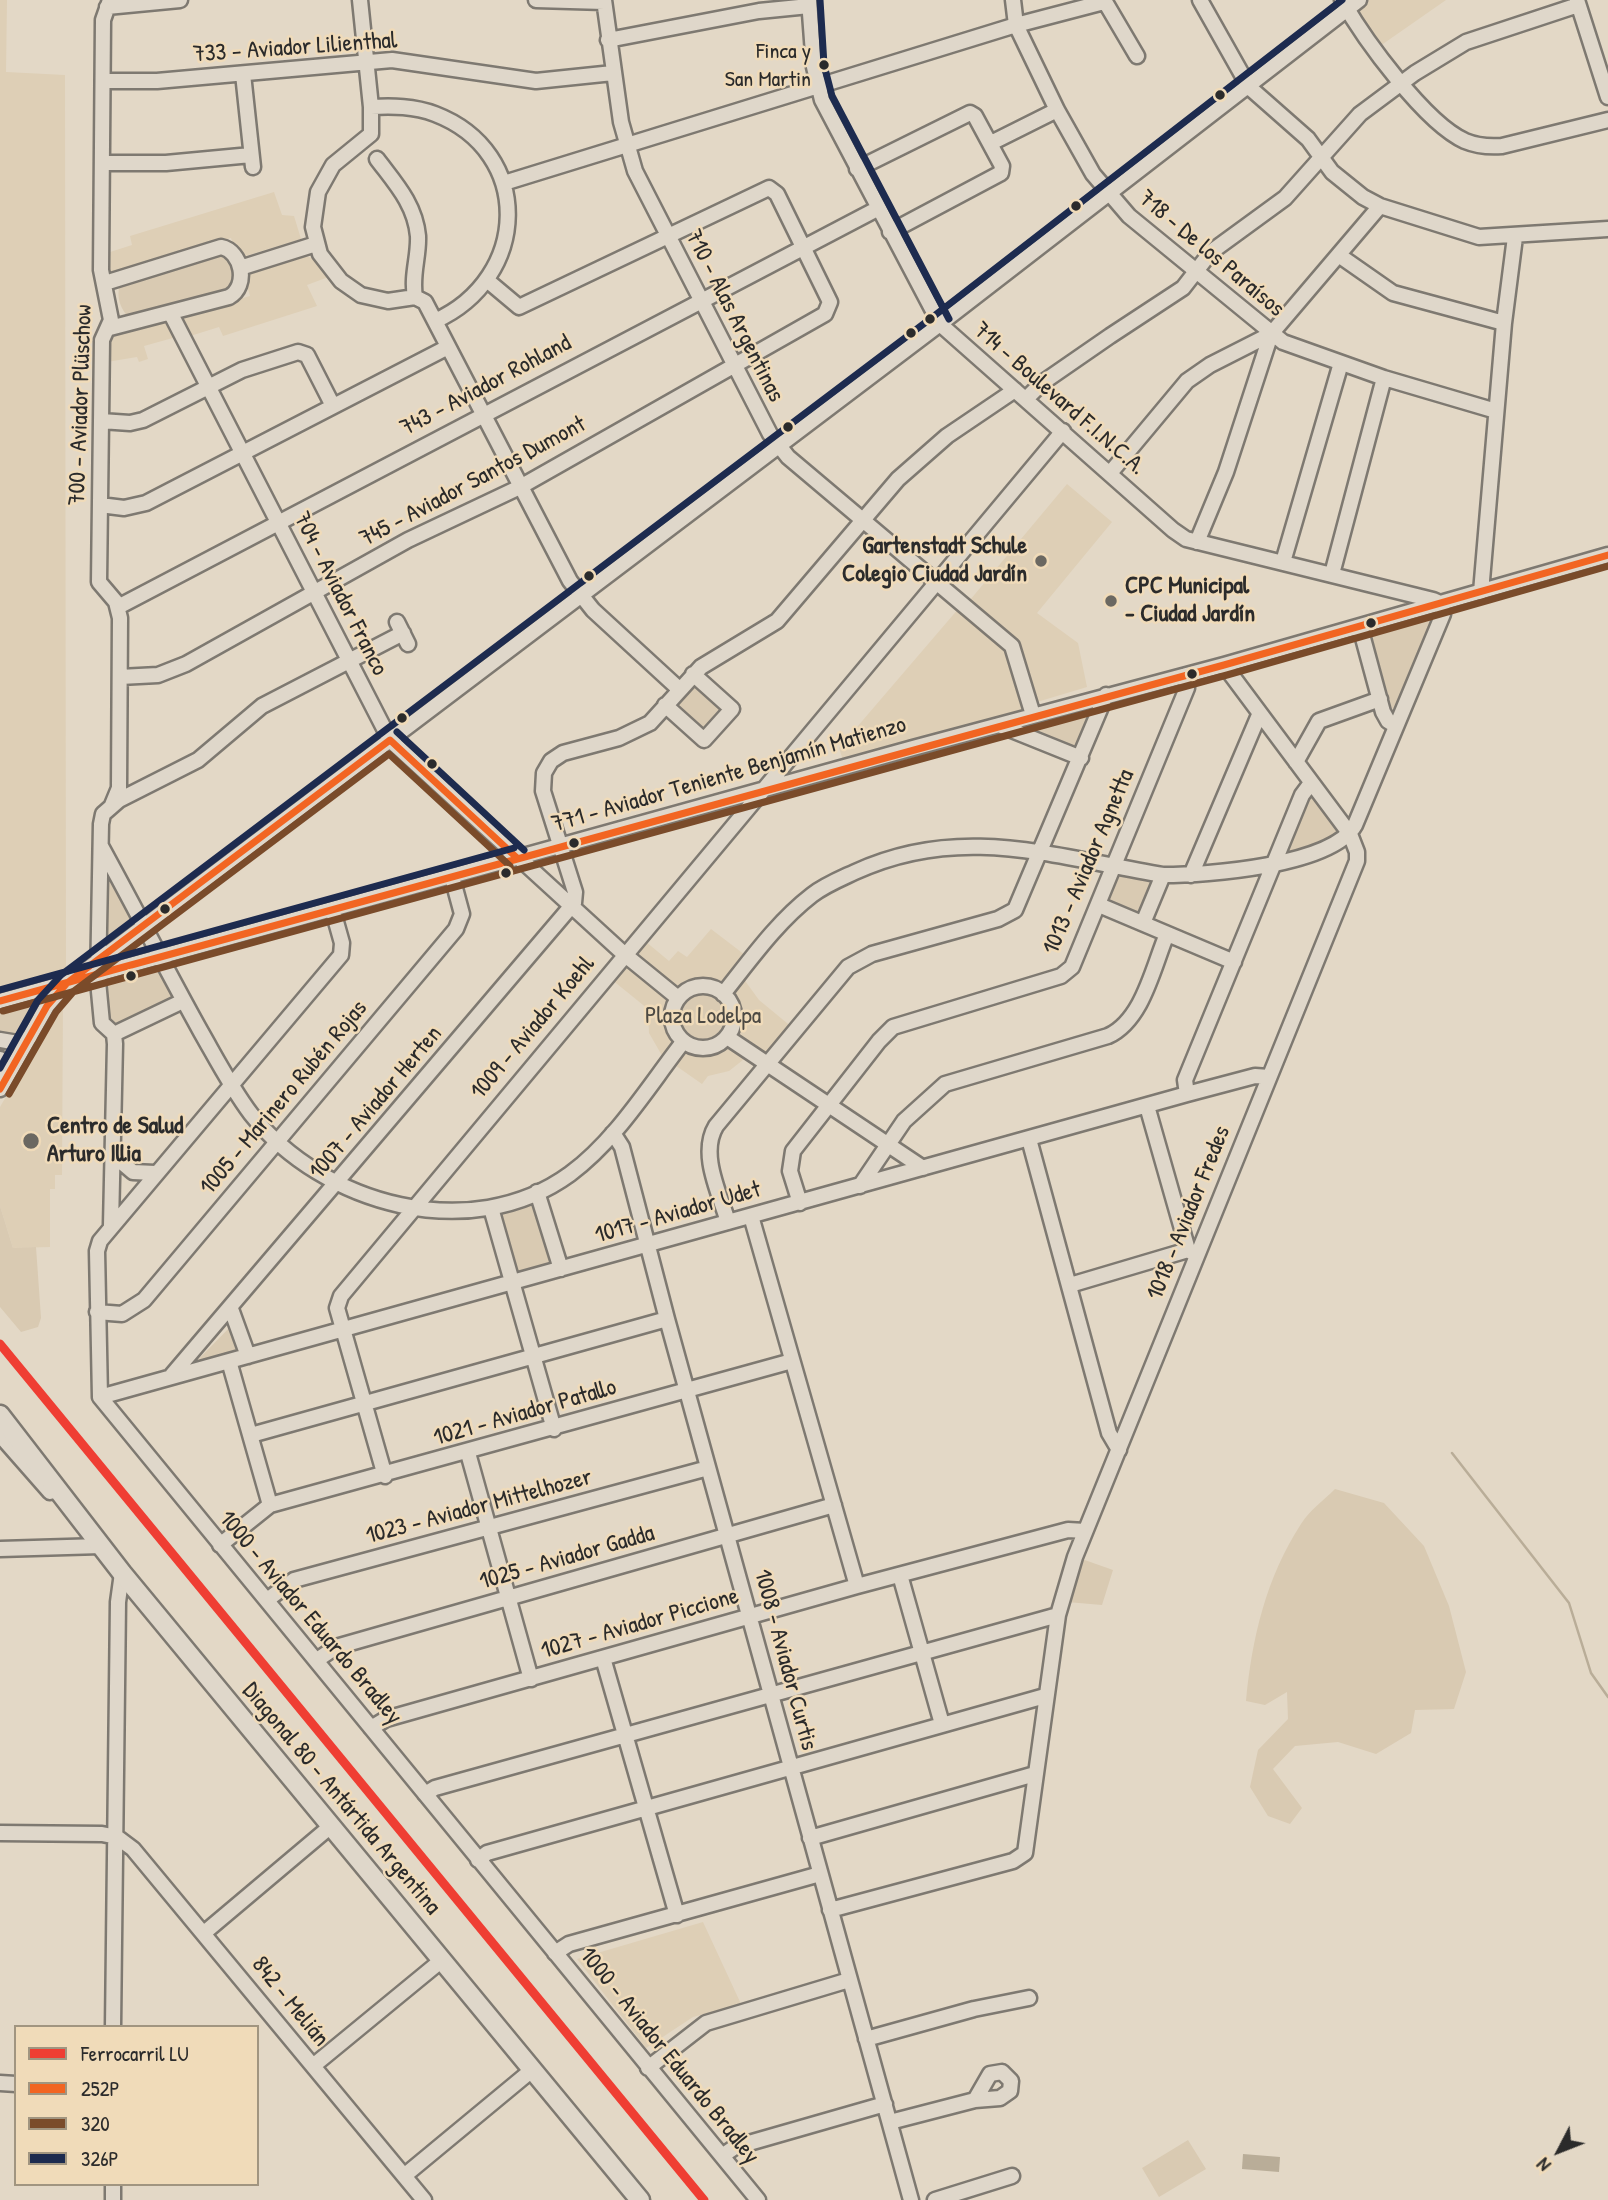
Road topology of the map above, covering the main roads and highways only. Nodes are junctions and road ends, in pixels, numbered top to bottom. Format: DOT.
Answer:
graph roads {
  1 [pos="0,1415"];
  2 [pos="640,2200"];
  1 -- 2 [label="main road, Diagonal 80 - Antártida Argentina"];
}
